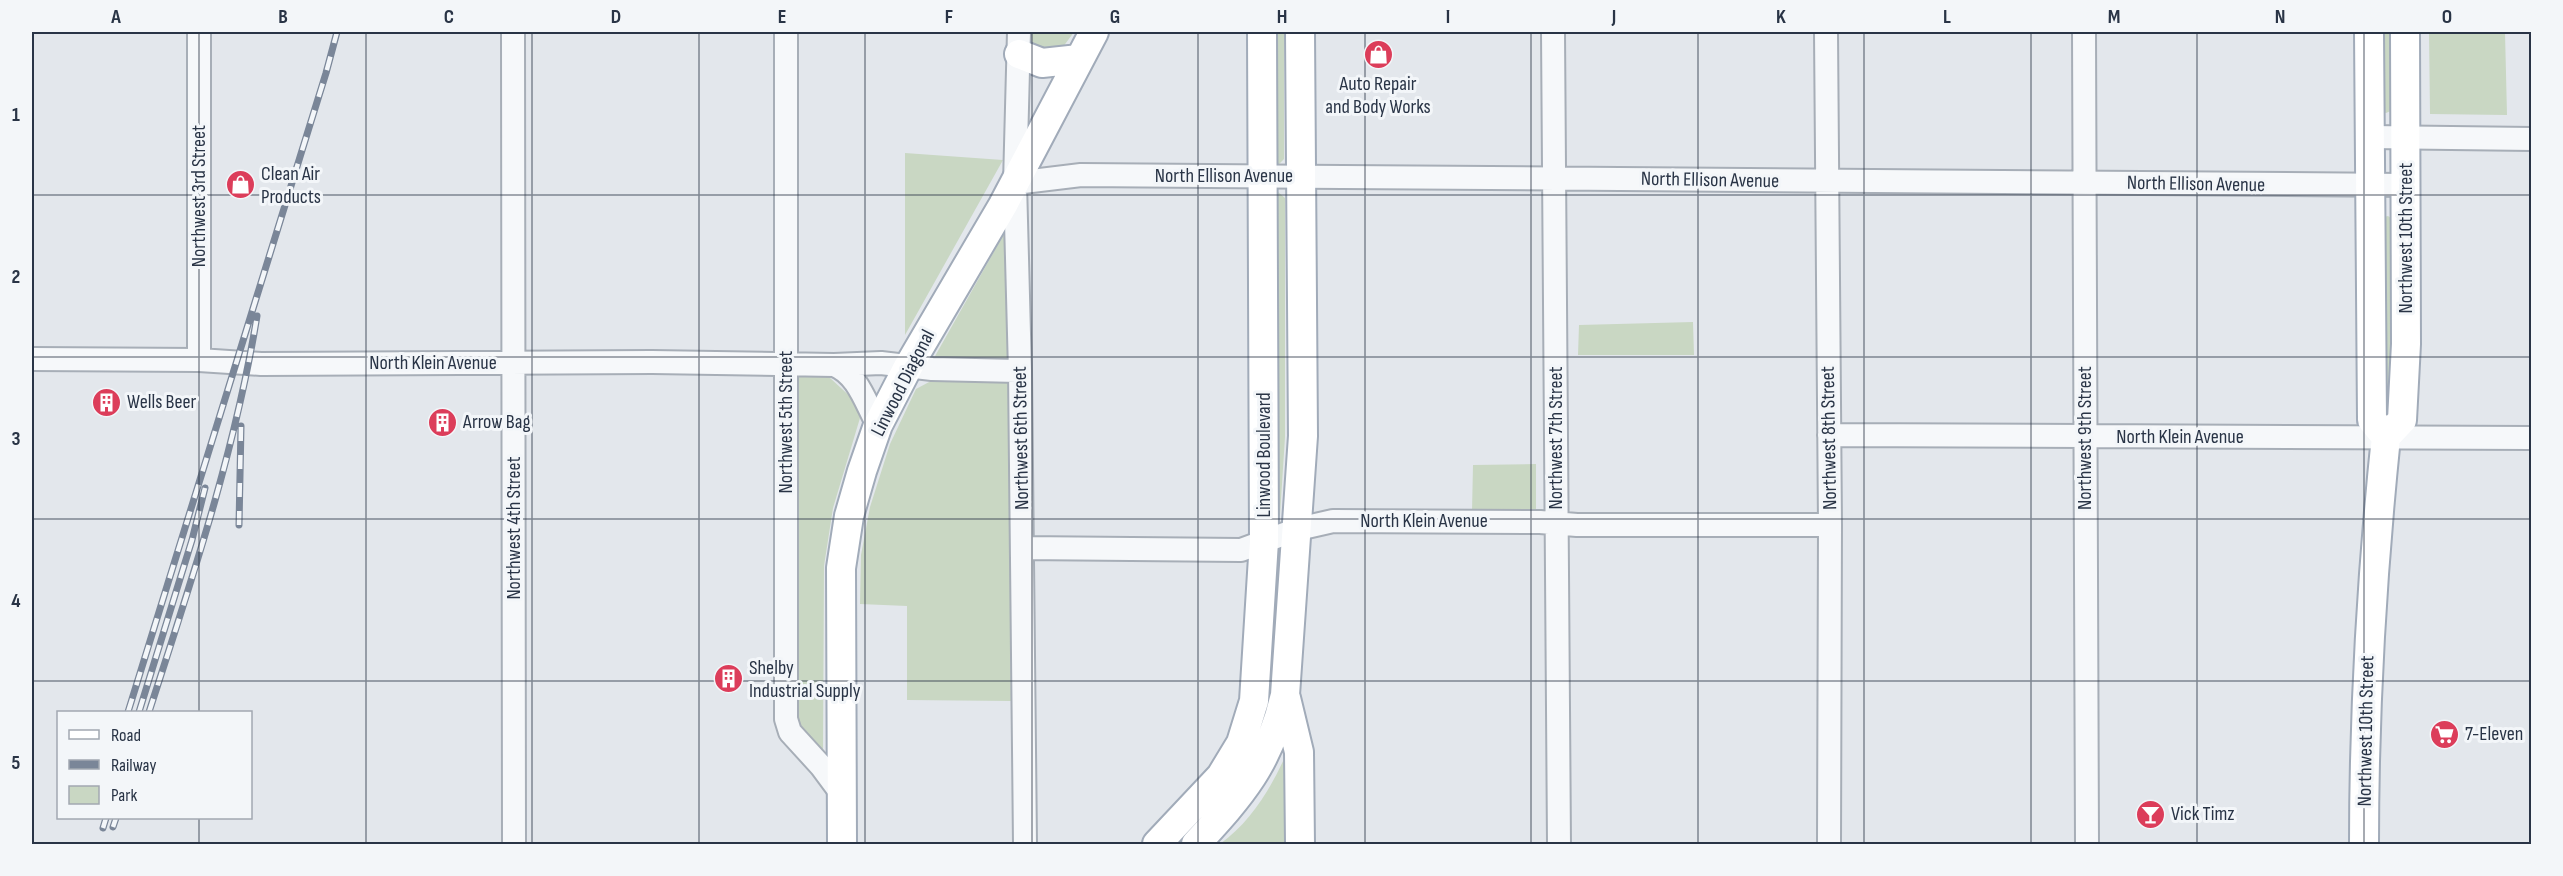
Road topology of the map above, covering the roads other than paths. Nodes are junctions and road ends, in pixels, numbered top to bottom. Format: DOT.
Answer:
graph roads {
  1 [pos="199,32"];
  2 [pos="513,32"];
  3 [pos="786,32"];
  4 [pos="1094,32"];
  5 [pos="1262,32"];
  6 [pos="1300,32"];
  7 [pos="1553,32"];
  8 [pos="1826,32"];
  9 [pos="2084,32"];
  10 [pos="2369,32"];
  11 [pos="2405,32"];
  12 [pos="1019,43"];
  13 [pos="1079,59"];
  14 [pos="2370,137"];
  15 [pos="2405,138"];
  16 [pos="2532,139"];
  17 [pos="1301,177"];
  18 [pos="1554,177"];
  19 [pos="1264,178"];
  20 [pos="1015,183"];
  21 [pos="1826,183"];
  22 [pos="2084,183"];
  23 [pos="2370,185"];
  24 [pos="2406,185"];
  25 [pos="32,359"];
  26 [pos="199,360"];
  27 [pos="514,362"];
  28 [pos="786,365"];
  29 [pos="834,365"];
  30 [pos="908,367"];
  31 [pos="1020,371"];
  32 [pos="878,425"];
  33 [pos="1829,435"];
  34 [pos="2085,436"];
  35 [pos="2386,437"];
  36 [pos="2532,438"];
  37 [pos="1557,523"];
  38 [pos="1830,525"];
  39 [pos="1298,529"];
  40 [pos="1264,541"];
  41 [pos="1022,548"];
  42 [pos="1285,695"];
  43 [pos="842,793"];
  44 [pos="514,844"];
  45 [pos="842,844"];
  46 [pos="1025,844"];
  47 [pos="1157,844"];
  48 [pos="1196,844"];
  49 [pos="1300,844"];
  50 [pos="1559,844"];
  51 [pos="1829,844"];
  52 [pos="2087,844"];
  53 [pos="2364,844"];
  1 -- 26 [label="street, Northwest 3rd Street"];
  2 -- 27 [label="street, Northwest 4th Street"];
  3 -- 28 [label="street, Northwest 5th Street"];
  4 -- 13 [label="main road, Linwood Diagonal"];
  5 -- 19 [label="main road, Linwood Boulevard"];
  6 -- 17 [label="main road, Linwood Boulevard"];
  7 -- 18 [label="street, Northwest 7th Street"];
  8 -- 21 [label="street, Northwest 8th Street"];
  9 -- 22 [label="street, Northwest 9th Street"];
  10 -- 14 [label="main road, Northwest 10th Street"];
  11 -- 15 [label="main road, Northwest 10th Street"];
  12 -- 13 [label="main road"];
  12 -- 20 [label="street, Northwest 6th Street"];
  13 -- 20 [label="main road, Linwood Diagonal"];
  14 -- 15 [label="street"];
  14 -- 23 [label="main road, Northwest 10th Street"];
  15 -- 16 [label="street"];
  15 -- 24 [label="main road, Northwest 10th Street"];
  17 -- 18 [label="street, North Ellison Avenue"];
  17 -- 19 [label="street, North Ellison Avenue"];
  17 -- 39 [label="main road, Linwood Boulevard"];
  18 -- 21 [label="street, North Ellison Avenue"];
  18 -- 37 [label="street, Northwest 7th Street"];
  19 -- 20 [label="street, North Ellison Avenue"];
  19 -- 40 [label="main road, Linwood Boulevard"];
  20 -- 30 [label="main road, Linwood Diagonal"];
  20 -- 31 [label="street, Northwest 6th Street"];
  21 -- 22 [label="street, North Ellison Avenue"];
  21 -- 33 [label="street, Northwest 8th Street"];
  22 -- 23 [label="street, North Ellison Avenue"];
  22 -- 34 [label="street, Northwest 9th Street"];
  23 -- 24 [label="street, North Ellison Avenue"];
  23 -- 35 [label="main road, Northwest 10th Street"];
  24 -- 35 [label="main road, Northwest 10th Street"];
  25 -- 26 [label="street, North Klein Avenue"];
  26 -- 27 [label="street, North Klein Avenue"];
  27 -- 28 [label="street, North Klein Avenue"];
  27 -- 44 [label="street, Northwest 4th Street"];
  28 -- 29 [label="street, North Klein Avenue"];
  28 -- 43 [label="street, Northwest 5th Street"];
  29 -- 30 [label="street, North Klein Avenue"];
  29 -- 32 [label="street"];
  30 -- 31 [label="street, North Klein Avenue"];
  30 -- 32 [label="main road, Linwood Diagonal"];
  31 -- 41 [label="street, Northwest 6th Street"];
  32 -- 43 [label="main road, Linwood Diagonal"];
  33 -- 34 [label="street, North Klein Avenue"];
  33 -- 38 [label="street, Northwest 8th Street"];
  34 -- 35 [label="street, North Klein Avenue"];
  34 -- 52 [label="street, Northwest 9th Street"];
  35 -- 36 [label="street, North Klein Avenue"];
  35 -- 53 [label="main road, Northwest 10th Street"];
  37 -- 38 [label="street, North Klein Avenue"];
  37 -- 39 [label="street, North Klein Avenue"];
  37 -- 50 [label="street, Northwest 7th Street"];
  38 -- 51 [label="street, Northwest 8th Street"];
  39 -- 40 [label="street, North Klein Avenue"];
  39 -- 42 [label="main road, Linwood Boulevard"];
  40 -- 41 [label="street, North Klein Avenue"];
  40 -- 47 [label="main road, Linwood Boulevard"];
  41 -- 46 [label="street, Northwest 6th Street"];
  42 -- 48 [label="main road, Linwood Boulevard"];
  42 -- 49 [label="main road"];
  43 -- 45 [label="main road, Linwood Diagonal"];
}
